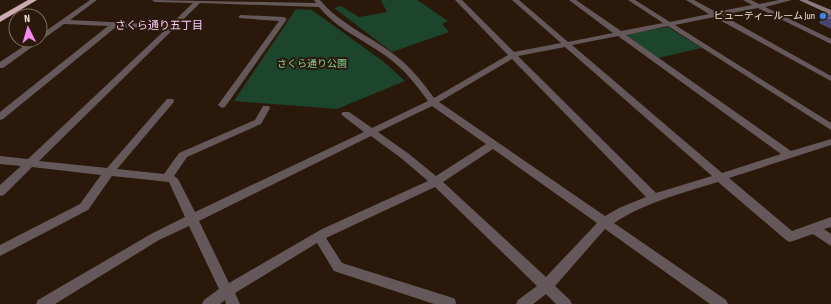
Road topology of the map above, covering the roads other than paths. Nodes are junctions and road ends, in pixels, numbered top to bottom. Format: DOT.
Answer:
graph roads {
  1 [pos="26,0"];
  2 [pos="33,0"];
  3 [pos="94,0"];
  4 [pos="155,0"];
  5 [pos="458,0"];
  6 [pos="515,0"];
  7 [pos="572,0"];
  8 [pos="631,0"];
  9 [pos="689,0"];
  10 [pos="746,0"];
  11 [pos="789,0"];
  12 [pos="802,0"];
  13 [pos="199,1"];
  14 [pos="319,3"];
  15 [pos="758,6"];
  16 [pos="831,13"];
  17 [pos="0,15"];
  18 [pos="716,15"];
  19 [pos="241,17"];
  20 [pos="0,20"];
  21 [pos="63,22"];
  22 [pos="115,24"];
  23 [pos="669,24"];
  24 [pos="173,27"];
  25 [pos="48,33"];
  26 [pos="621,34"];
  27 [pos="831,42"];
  28 [pos="567,44"];
  29 [pos="26,48"];
  30 [pos="513,55"];
  31 [pos="0,66"];
  32 [pos="831,79"];
  33 [pos="170,101"];
  34 [pos="433,102"];
  35 [pos="222,105"];
  36 [pos="266,108"];
  37 [pos="346,114"];
  38 [pos="0,117"];
  39 [pos="831,127"];
  40 [pos="370,132"];
  41 [pos="831,142"];
  42 [pos="493,144"];
  43 [pos="789,155"];
  44 [pos="0,160"];
  45 [pos="31,163"];
  46 [pos="109,172"];
  47 [pos="722,177"];
  48 [pos="167,178"];
  49 [pos="436,182"];
  50 [pos="0,192"];
  51 [pos="654,198"];
  52 [pos="193,219"];
  53 [pos="831,222"];
  54 [pos="604,223"];
  55 [pos="814,228"];
  56 [pos="319,236"];
  57 [pos="831,242"];
  58 [pos="0,251"];
  59 [pos="545,287"];
  60 [pos="227,291"];
  61 [pos="450,303"];
  62 [pos="43,304"];
  63 [pos="209,304"];
  64 [pos="233,304"];
  65 [pos="524,304"];
  66 [pos="565,304"];
  67 [pos="721,304"];
  1 -- 17 [label="highway"];
  2 -- 20 [label="highway"];
  3 -- 21 [label="street"];
  4 -- 13 [label="street"];
  5 -- 30 [label="street"];
  6 -- 28 [label="street"];
  7 -- 26 [label="street"];
  8 -- 23 [label="street"];
  9 -- 18 [label="street"];
  10 -- 15 [label="street"];
  11 -- 15 [label="street"];
  12 -- 16 [label="main road"];
  13 -- 14 [label="street"];
  13 -- 24 [label="street"];
  14 -- 34 [label="street"];
  15 -- 18 [label="street"];
  15 -- 27 [label="street"];
  18 -- 23 [label="street"];
  18 -- 32 [label="street"];
  19 -- 35 [label="street"];
  21 -- 22 [label="street"];
  21 -- 25 [label="street"];
  22 -- 24 [label="street"];
  22 -- 38 [label="street"];
  23 -- 26 [label="street"];
  23 -- 39 [label="street"];
  24 -- 45 [label="street"];
  26 -- 28 [label="street"];
  26 -- 43 [label="street"];
  28 -- 30 [label="street"];
  28 -- 47 [label="street"];
  29 -- 31 [label="street"];
  30 -- 34 [label="street"];
  30 -- 51 [label="street"];
  33 -- 46 [label="street"];
  34 -- 40 [label="street"];
  34 -- 42 [label="street"];
  36 -- 48 [label="street"];
  37 -- 40 [label="street"];
  40 -- 49 [label="street"];
  40 -- 52 [label="street"];
  41 -- 43 [label="street"];
  42 -- 49 [label="street"];
  42 -- 54 [label="street"];
  43 -- 47 [label="street"];
  44 -- 45 [label="street"];
  45 -- 46 [label="street"];
  45 -- 50 [label="street"];
  46 -- 48 [label="street"];
  46 -- 58 [label="street"];
  47 -- 51 [label="street"];
  47 -- 55 [label="street"];
  48 -- 52 [label="street"];
  49 -- 56 [label="street"];
  49 -- 59 [label="street"];
  51 -- 54 [label="street"];
  52 -- 60 [label="street"];
  52 -- 62 [label="street"];
  53 -- 55 [label="street"];
  54 -- 59 [label="street"];
  54 -- 67 [label="street"];
  55 -- 57 [label="street"];
  56 -- 60 [label="street"];
  56 -- 61 [label="street"];
  59 -- 65 [label="street"];
  59 -- 66 [label="street"];
  60 -- 63 [label="street"];
  60 -- 64 [label="street"];
}
